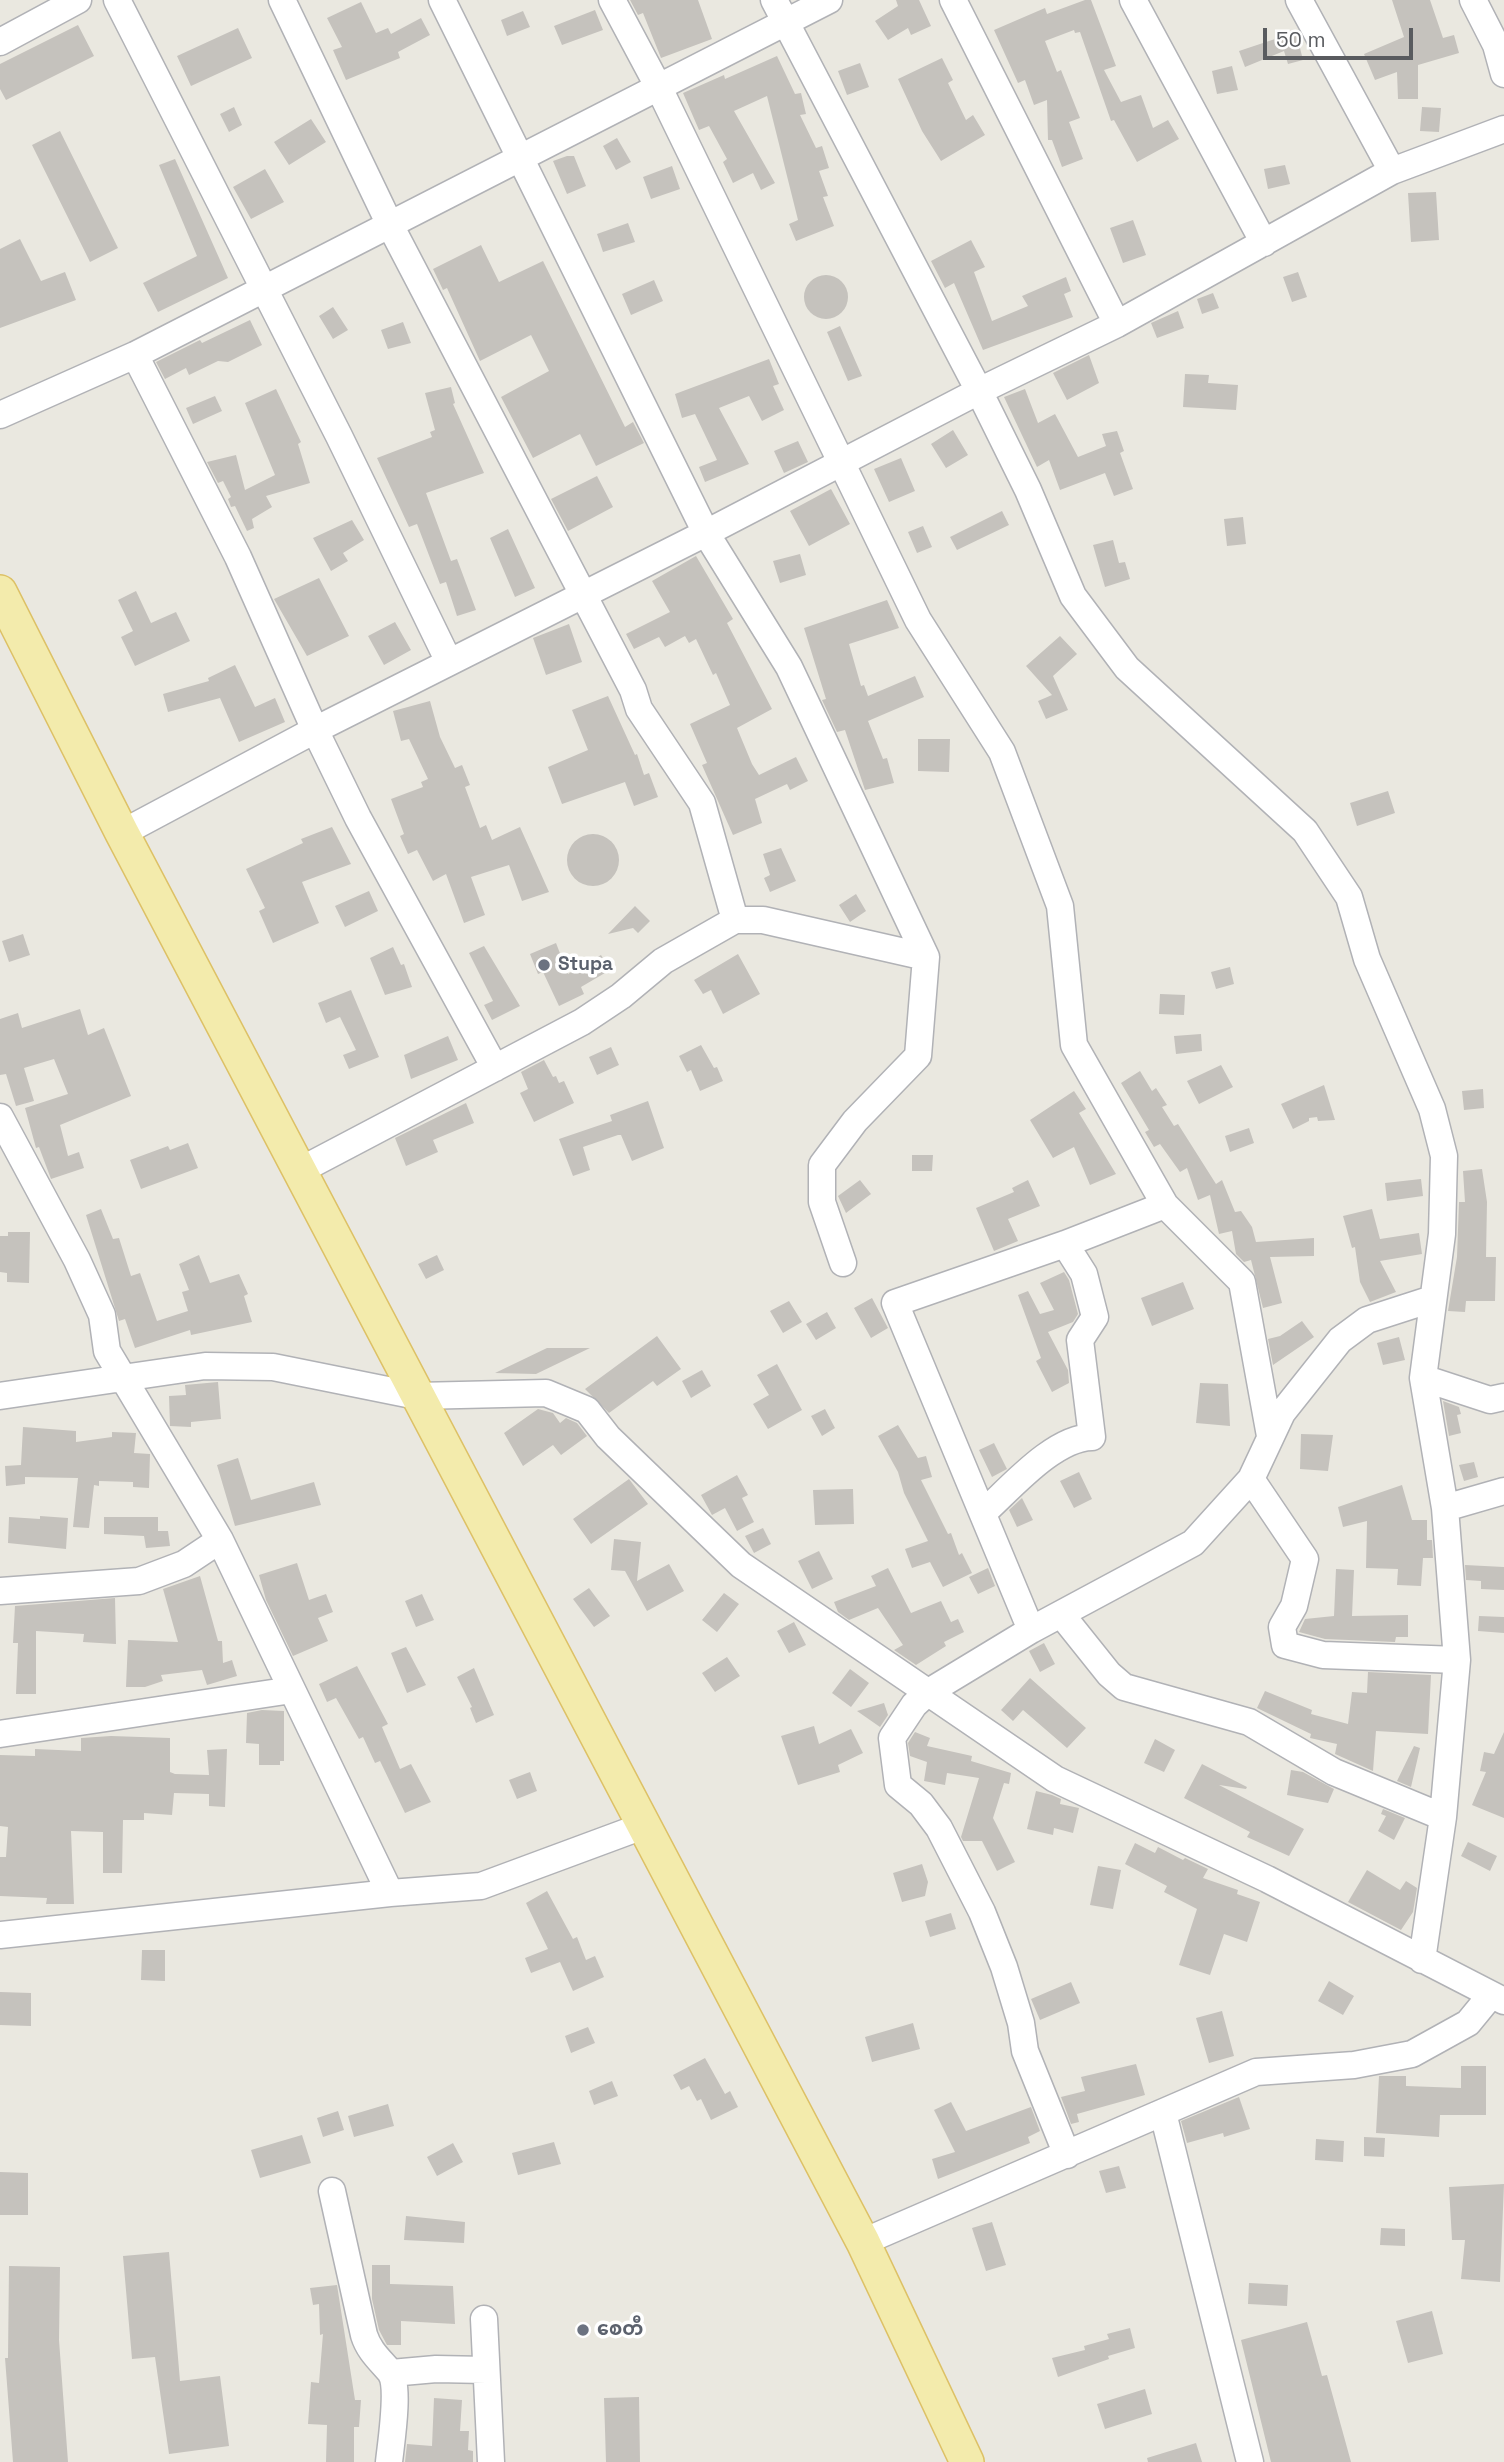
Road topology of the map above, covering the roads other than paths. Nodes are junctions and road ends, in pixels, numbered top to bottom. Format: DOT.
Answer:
graph roads {
  1 [pos="78,0"];
  2 [pos="117,0"];
  3 [pos="282,0"];
  4 [pos="442,0"];
  5 [pos="612,0"];
  6 [pos="774,0"];
  7 [pos="829,0"];
  8 [pos="953,0"];
  9 [pos="1133,0"];
  10 [pos="1299,0"];
  11 [pos="1473,0"];
  12 [pos="786,24"];
  13 [pos="0,42"];
  14 [pos="1504,74"];
  15 [pos="659,88"];
  16 [pos="1504,129"];
  17 [pos="522,156"];
  18 [pos="1392,171"];
  19 [pos="389,223"];
  20 [pos="1264,243"];
  21 [pos="262,288"];
  22 [pos="1117,324"];
  23 [pos="135,355"];
  24 [pos="979,391"];
  25 [pos="0,415"];
  26 [pos="840,464"];
  27 [pos="706,533"];
  28 [pos="0,592"];
  29 [pos="582,594"];
  30 [pos="449,662"];
  31 [pos="314,730"];
  32 [pos="122,833"];
  33 [pos="735,920"];
  34 [pos="926,957"];
  35 [pos="495,1068"];
  36 [pos="0,1117"];
  37 [pos="10,1160"];
  38 [pos="299,1171"];
  39 [pos="1165,1205"];
  40 [pos="1065,1244"];
  41 [pos="844,1263"];
  42 [pos="1432,1299"];
  43 [pos="1423,1378"];
  44 [pos="125,1379"];
  45 [pos="0,1396"];
  46 [pos="416,1396"];
  47 [pos="1504,1397"];
  48 [pos="1270,1436"];
  49 [pos="1251,1479"];
  50 [pos="1504,1491"];
  51 [pos="1444,1508"];
  52 [pos="983,1513"];
  53 [pos="219,1540"];
  54 [pos="0,1591"];
  55 [pos="1061,1614"];
  56 [pos="1031,1630"];
  57 [pos="1457,1660"];
  58 [pos="292,1690"];
  59 [pos="927,1693"];
  60 [pos="0,1734"];
  61 [pos="1443,1817"];
  62 [pos="643,1826"];
  63 [pos="390,1893"];
  64 [pos="0,1935"];
  65 [pos="1422,1960"];
  66 [pos="1498,1998"];
  67 [pos="1163,2113"];
  68 [pos="1067,2155"];
  69 [pos="332,2191"];
  70 [pos="863,2242"];
  71 [pos="484,2319"];
  72 [pos="486,2370"];
  73 [pos="391,2374"];
  74 [pos="390,2462"];
  75 [pos="491,2462"];
  76 [pos="967,2462"];
  77 [pos="1250,2462"];
  1 -- 13 [label="street"];
  2 -- 21 [label="street"];
  3 -- 19 [label="street"];
  4 -- 17 [label="street"];
  5 -- 15 [label="street"];
  6 -- 12 [label="street"];
  7 -- 12 [label="street"];
  8 -- 22 [label="street"];
  9 -- 20 [label="street"];
  10 -- 18 [label="street"];
  11 -- 14 [label="street"];
  12 -- 15 [label="street"];
  12 -- 24 [label="street"];
  15 -- 17 [label="street"];
  15 -- 26 [label="street"];
  16 -- 18 [label="street"];
  17 -- 19 [label="street"];
  17 -- 27 [label="street"];
  18 -- 20 [label="street"];
  19 -- 21 [label="street"];
  19 -- 29 [label="street"];
  20 -- 22 [label="street"];
  21 -- 23 [label="street"];
  21 -- 30 [label="street"];
  22 -- 24 [label="street"];
  23 -- 25 [label="street"];
  23 -- 31 [label="street"];
  24 -- 26 [label="street"];
  24 -- 42 [label="street"];
  26 -- 27 [label="street"];
  26 -- 39 [label="street"];
  27 -- 29 [label="street"];
  27 -- 34 [label="street"];
  28 -- 32 [label="main road"];
  29 -- 30 [label="street"];
  29 -- 33 [label="street"];
  30 -- 31 [label="street"];
  31 -- 32 [label="street"];
  31 -- 35 [label="street"];
  32 -- 38 [label="main road"];
  33 -- 34 [label="street"];
  33 -- 35 [label="street"];
  34 -- 41 [label="street"];
  35 -- 38 [label="street"];
  36 -- 37 [label="street"];
  37 -- 44 [label="street"];
  38 -- 46 [label="main road"];
  39 -- 40 [label="street"];
  39 -- 48 [label="street"];
  40 -- 52 [label="street"];
  40 -- 52 [label="street"];
  42 -- 43 [label="street"];
  42 -- 48 [label="street"];
  43 -- 47 [label="street"];
  43 -- 51 [label="street"];
  44 -- 45 [label="street"];
  44 -- 46 [label="street"];
  44 -- 53 [label="street"];
  46 -- 59 [label="street"];
  46 -- 62 [label="main road"];
  48 -- 49 [label="street"];
  49 -- 55 [label="street"];
  49 -- 57 [label="street"];
  50 -- 51 [label="street"];
  51 -- 57 [label="street"];
  52 -- 56 [label="street"];
  53 -- 54 [label="street"];
  53 -- 58 [label="street"];
  55 -- 56 [label="street"];
  55 -- 61 [label="street"];
  56 -- 59 [label="street"];
  57 -- 61 [label="street"];
  58 -- 60 [label="street"];
  58 -- 63 [label="street"];
  59 -- 65 [label="street"];
  59 -- 68 [label="street"];
  61 -- 65 [label="street"];
  62 -- 63 [label="street"];
  62 -- 70 [label="main road"];
  63 -- 64 [label="street"];
  65 -- 66 [label="street"];
  66 -- 67 [label="street"];
  67 -- 68 [label="street"];
  67 -- 77 [label="street"];
  68 -- 70 [label="street"];
  69 -- 73 [label="street"];
  70 -- 76 [label="main road"];
  71 -- 72 [label="street"];
  72 -- 73 [label="street"];
  72 -- 75 [label="street"];
  73 -- 74 [label="street"];
}
